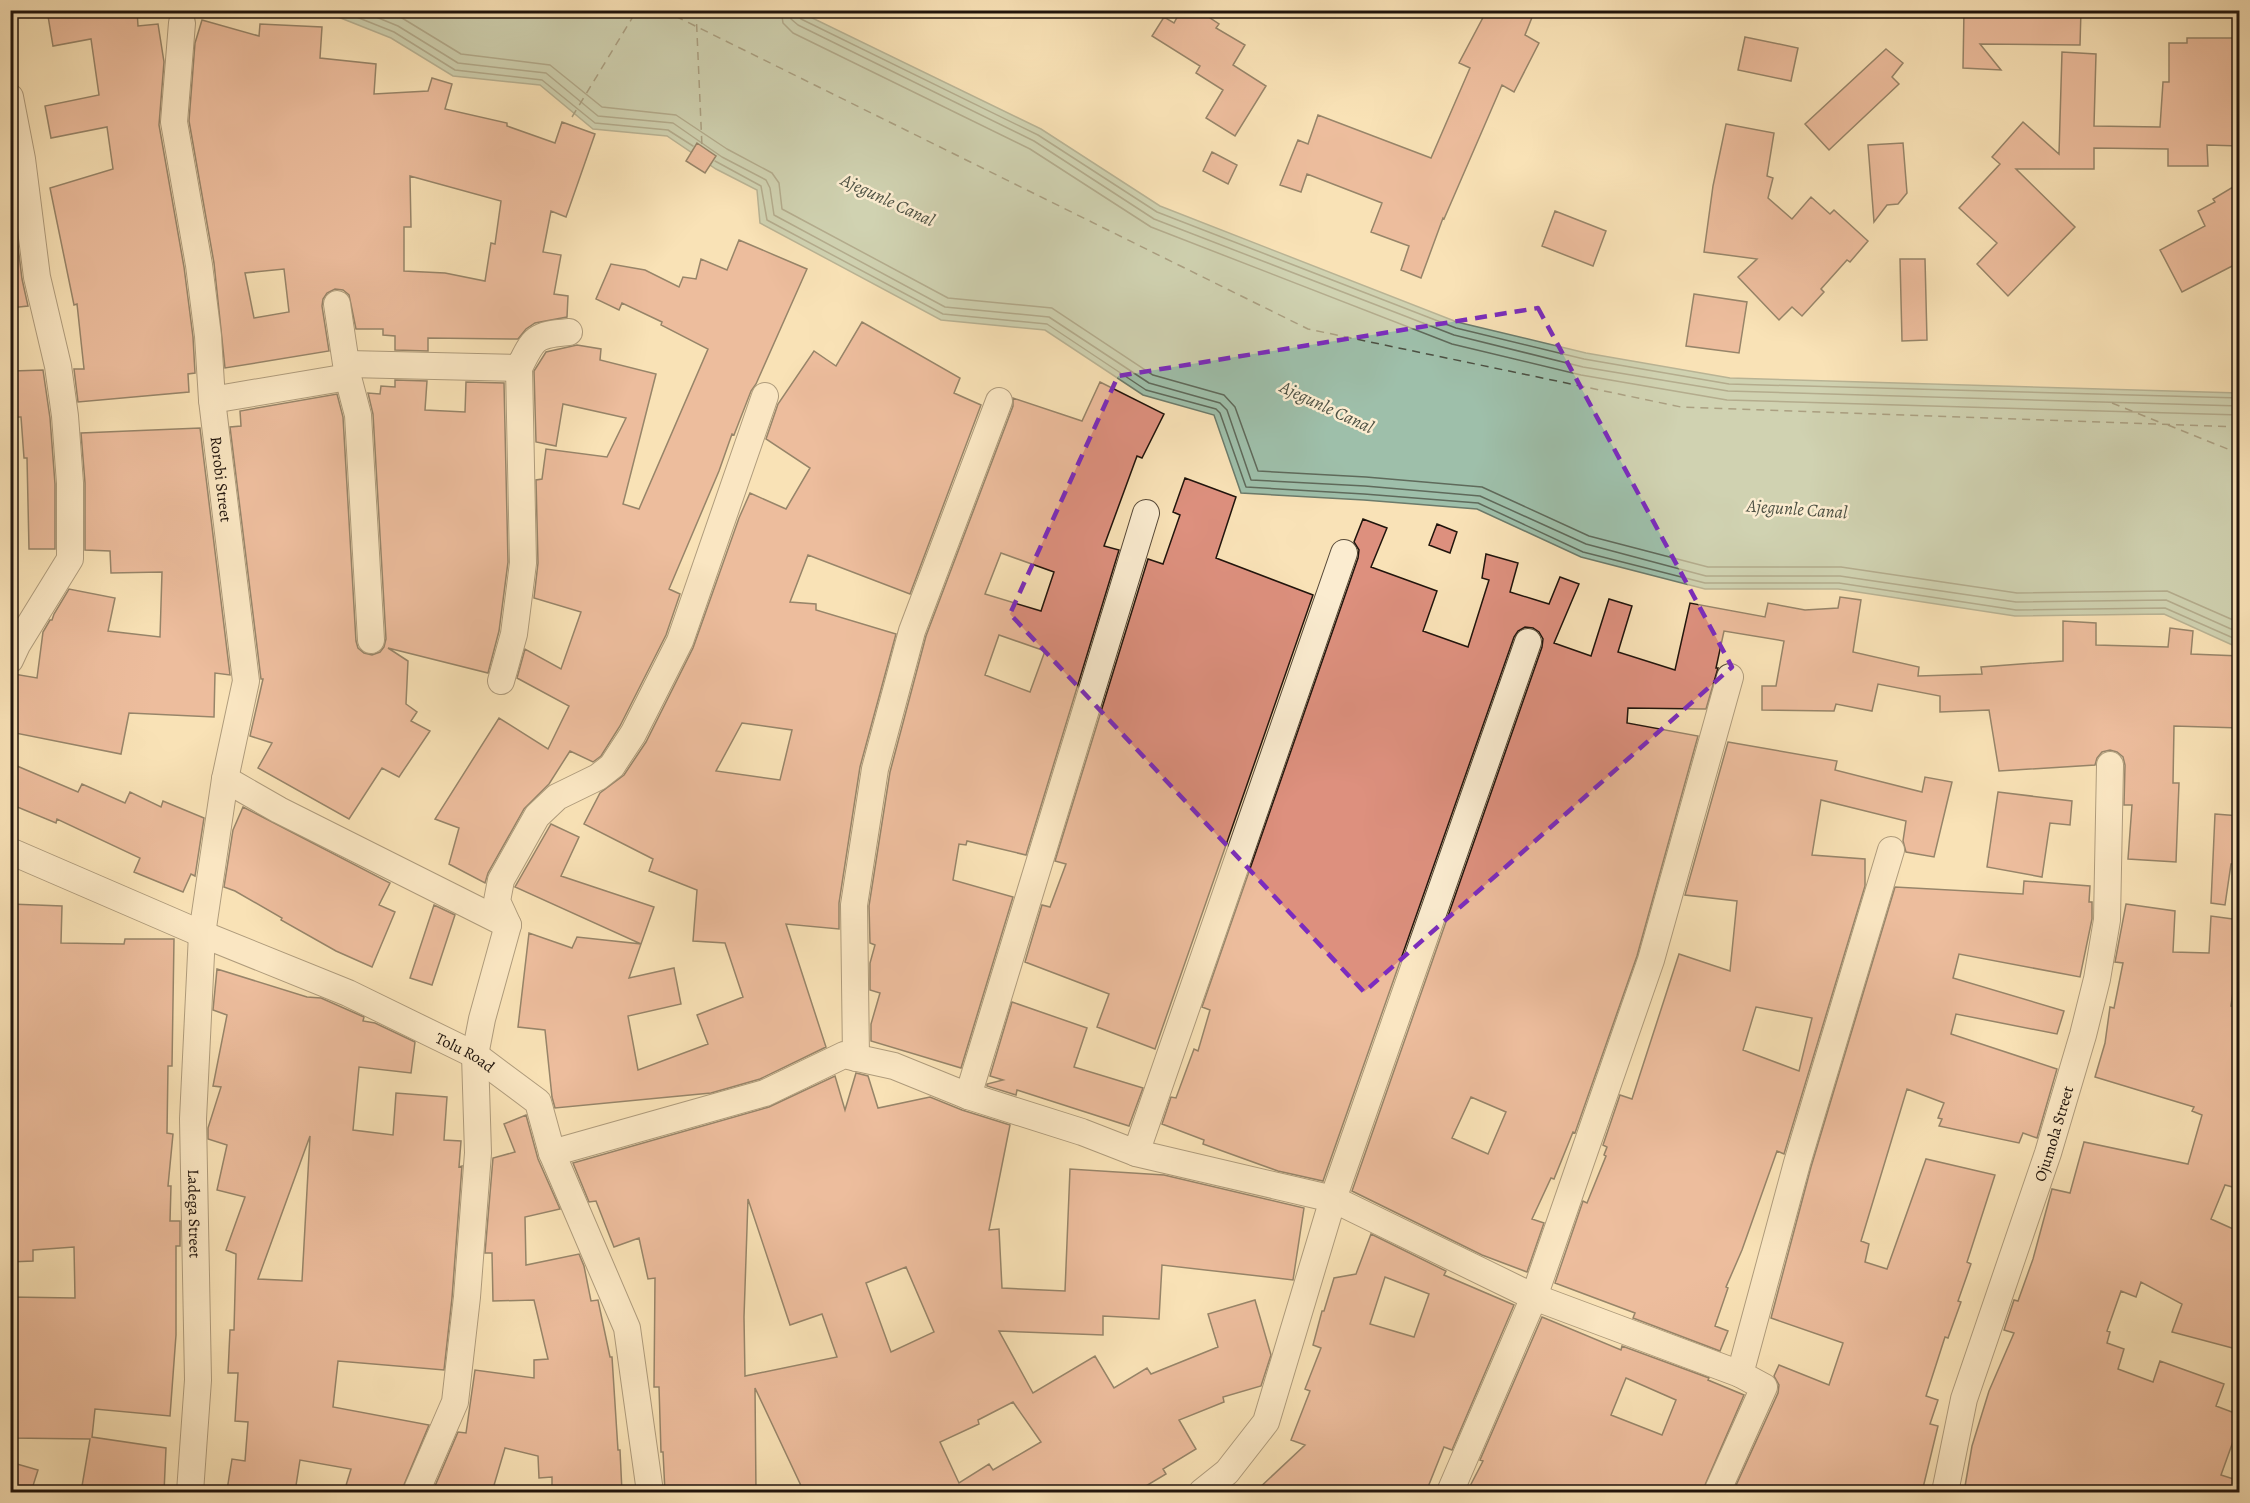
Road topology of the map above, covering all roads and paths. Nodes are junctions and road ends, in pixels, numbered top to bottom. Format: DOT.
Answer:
graph roads {
  1 [pos="182,23"];
  2 [pos="10,97"];
  3 [pos="337,304"];
  4 [pos="569,332"];
  5 [pos="519,368"];
  6 [pos="348,370"];
  7 [pos="765,396"];
  8 [pos="212,400"];
  9 [pos="999,401"];
  10 [pos="1146,513"];
  11 [pos="1344,553"];
  12 [pos="371,640"];
  13 [pos="1528,642"];
  14 [pos="10,660"];
  15 [pos="1730,677"];
  16 [pos="501,681"];
  17 [pos="2110,765"];
  18 [pos="225,779"];
  19 [pos="1891,850"];
  20 [pos="10,851"];
  21 [pos="508,925"];
  22 [pos="202,934"];
  23 [pos="475,1055"];
  24 [pos="856,1058"];
  25 [pos="968,1096"];
  26 [pos="1136,1153"];
  27 [pos="552,1154"];
  28 [pos="1333,1199"];
  29 [pos="1534,1297"];
  30 [pos="1740,1374"];
  31 [pos="190,1492"];
  32 [pos="416,1492"];
  33 [pos="650,1492"];
  34 [pos="1202,1492"];
  35 [pos="1450,1492"];
  36 [pos="1717,1492"];
  37 [pos="1946,1492"];
  1 -- 8 [label="street, Rorobi Street"];
  2 -- 14 [label="street"];
  3 -- 6 [label="street"];
  4 -- 5 [label="street"];
  5 -- 6 [label="street"];
  5 -- 16 [label="street"];
  6 -- 8 [label="street"];
  6 -- 12 [label="street"];
  7 -- 21 [label="street"];
  8 -- 18 [label="street, Rorobi Street"];
  9 -- 24 [label="street"];
  10 -- 25 [label="street"];
  11 -- 26 [label="street"];
  13 -- 28 [label="street"];
  15 -- 29 [label="street"];
  17 -- 37 [label="street, Ojumola Street"];
  18 -- 21 [label="street"];
  18 -- 22 [label="street, Rorobi Street"];
  19 -- 30 [label="street"];
  20 -- 22 [label="street, Tolu Road"];
  21 -- 23 [label="street"];
  22 -- 23 [label="street, Tolu Road"];
  22 -- 31 [label="street, Ladega Street"];
  23 -- 27 [label="street, Tolu Road"];
  23 -- 32 [label="street"];
  24 -- 25 [label="street"];
  24 -- 27 [label="street"];
  25 -- 26 [label="street"];
  26 -- 28 [label="street"];
  27 -- 33 [label="street, Tolu Road"];
  28 -- 29 [label="street"];
  28 -- 34 [label="street"];
  29 -- 30 [label="street"];
  29 -- 35 [label="street"];
  30 -- 36 [label="street"];
}
